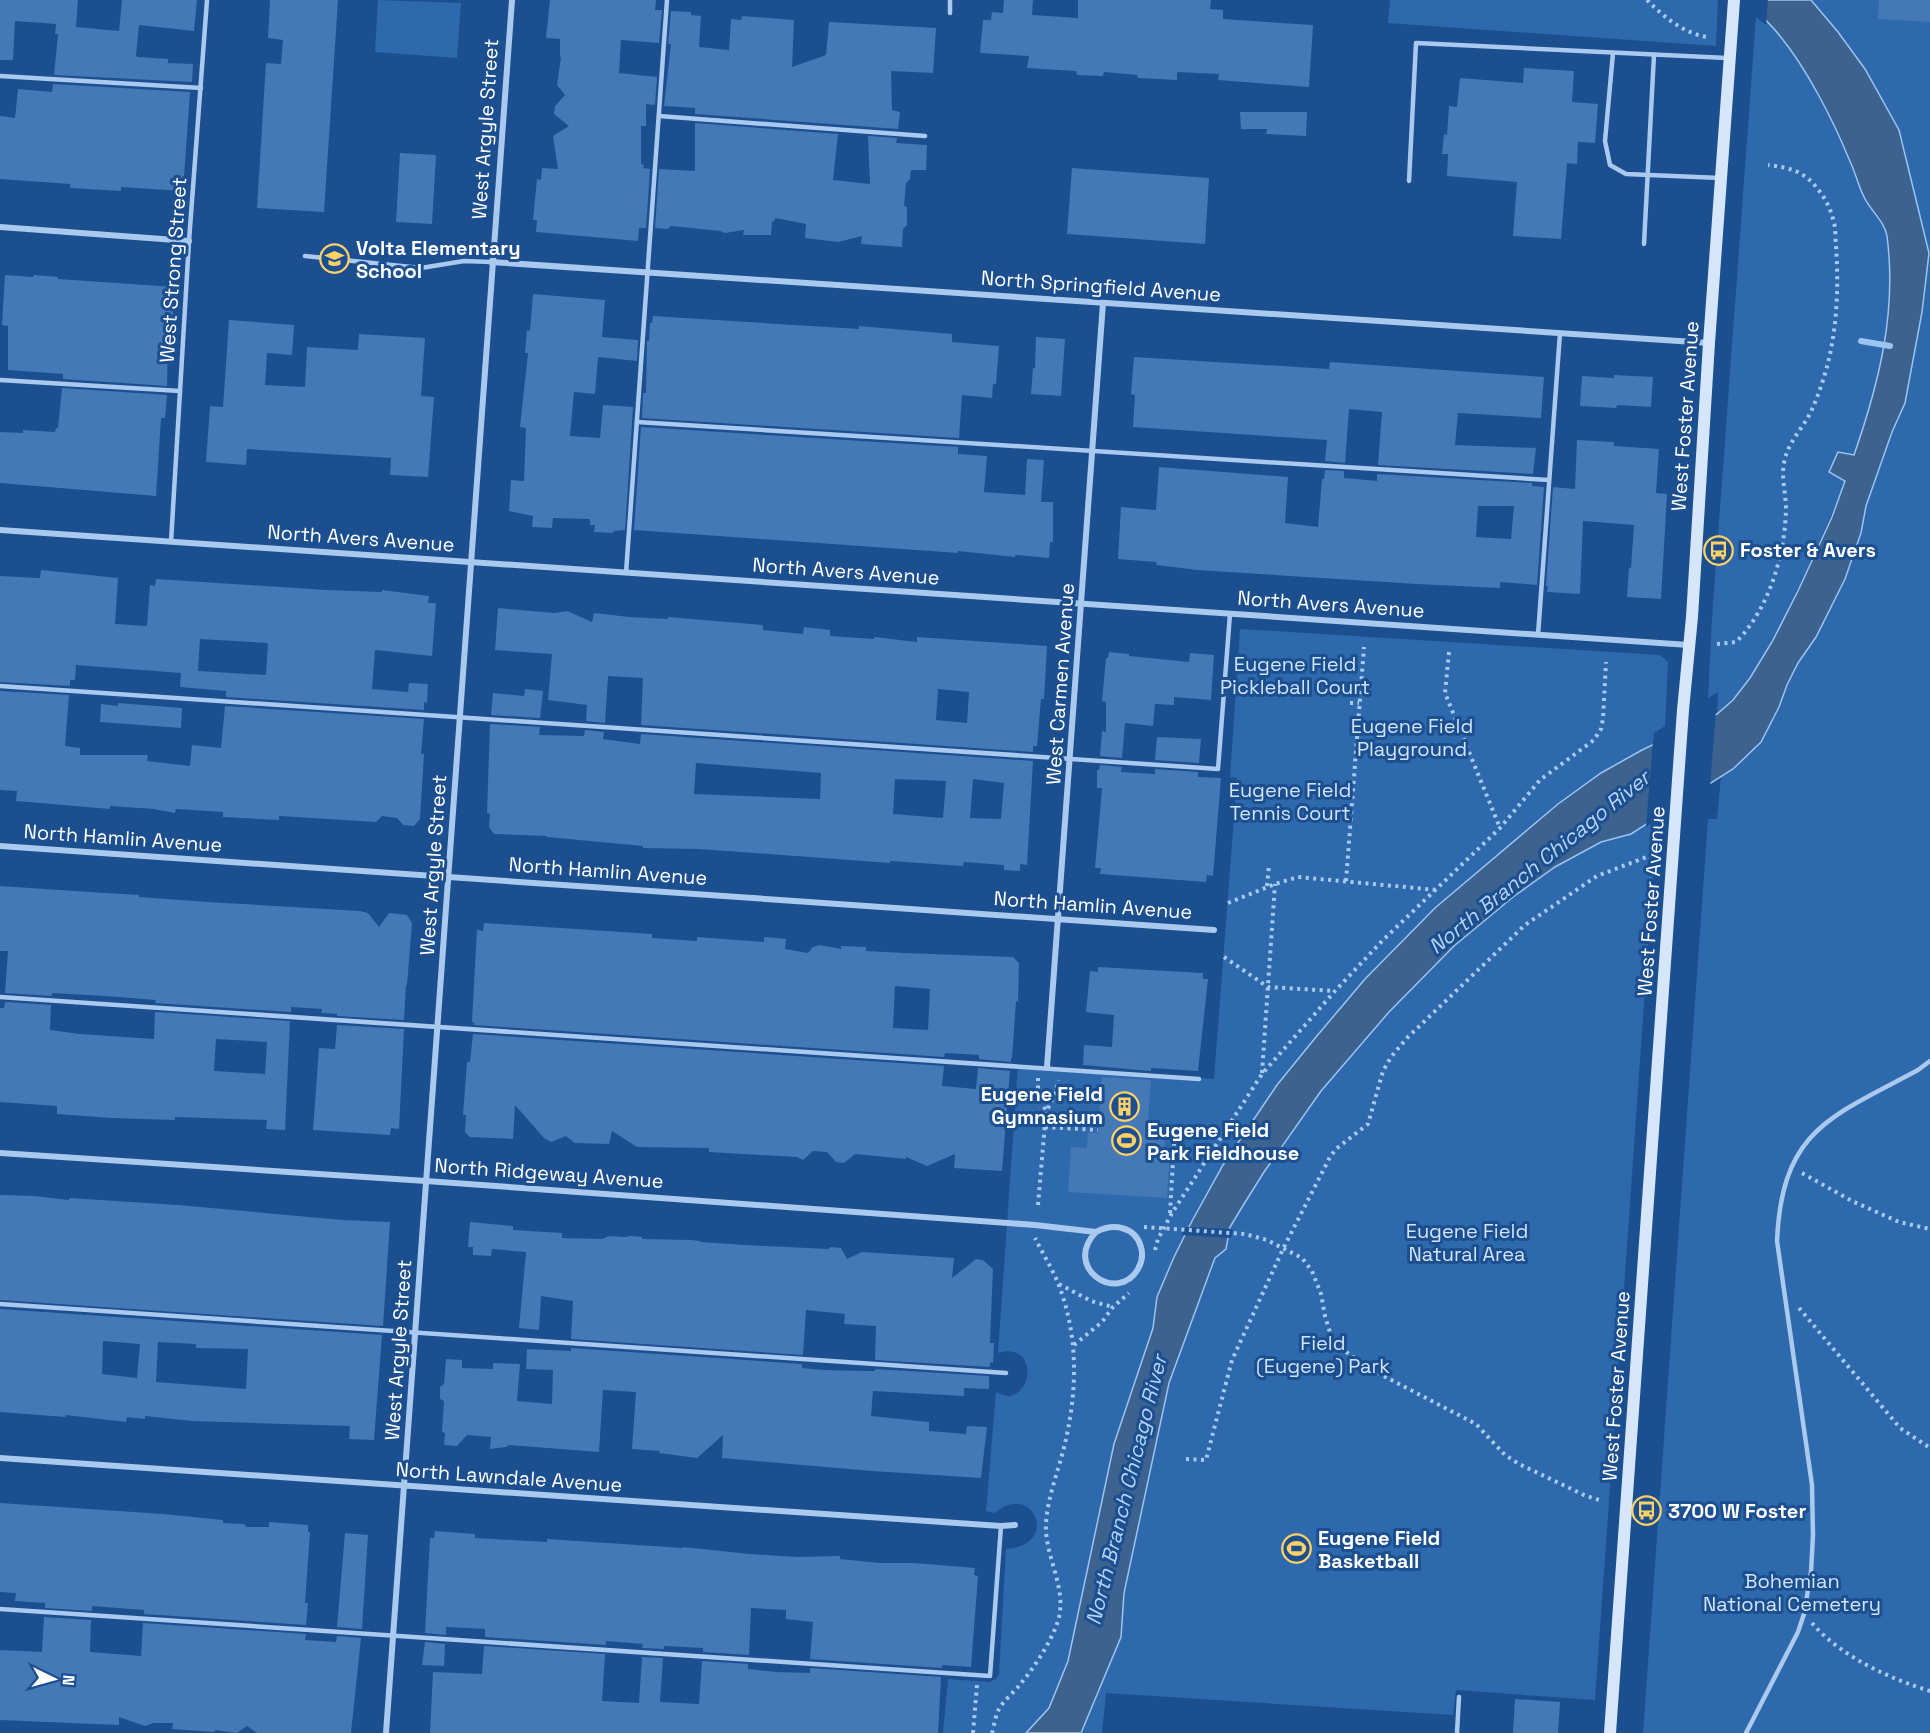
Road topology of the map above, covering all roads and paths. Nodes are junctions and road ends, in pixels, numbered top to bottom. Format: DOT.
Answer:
graph roads {
  1 [pos="207,0"];
  2 [pos="512,0"];
  3 [pos="667,0"];
  4 [pos="950,0"];
  5 [pos="1647,0"];
  6 [pos="1734,0"];
  7 [pos="950,14"];
  8 [pos="1707,37"];
  9 [pos="1613,53"];
  10 [pos="1654,55"];
  11 [pos="1730,58"];
  12 [pos="0,76"];
  13 [pos="201,88"];
  14 [pos="658,116"];
  15 [pos="925,136"];
  16 [pos="1768,165"];
  17 [pos="1648,175"];
  18 [pos="1721,178"];
  19 [pos="1410,181"];
  20 [pos="0,227"];
  21 [pos="189,241"];
  22 [pos="1644,244"];
  23 [pos="305,256"];
  24 [pos="491,262"];
  25 [pos="647,272"];
  26 [pos="1103,303"];
  27 [pos="1560,333"];
  28 [pos="1709,343"];
  29 [pos="0,380"];
  30 [pos="180,391"];
  31 [pos="637,422"];
  32 [pos="1093,452"];
  33 [pos="1549,480"];
  34 [pos="0,530"];
  35 [pos="171,542"];
  36 [pos="471,562"];
  37 [pos="626,573"];
  38 [pos="1082,604"];
  39 [pos="1230,614"];
  40 [pos="1538,635"];
  41 [pos="1717,644"];
  42 [pos="1689,645"];
  43 [pos="1364,647"];
  44 [pos="1449,652"];
  45 [pos="1606,662"];
  46 [pos="1352,685"];
  47 [pos="1361,685"];
  48 [pos="0,686"];
  49 [pos="1350,703"];
  50 [pos="1359,703"];
  51 [pos="460,717"];
  52 [pos="1071,759"];
  53 [pos="1500,828"];
  54 [pos="0,846"];
  55 [pos="1649,856"];
  56 [pos="1269,864"];
  57 [pos="448,876"];
  58 [pos="1346,881"];
  59 [pos="1275,884"];
  60 [pos="1268,886"];
  61 [pos="1437,890"];
  62 [pos="1228,903"];
  63 [pos="1059,919"];
  64 [pos="1214,930"];
  65 [pos="1224,957"];
  66 [pos="1268,987"];
  67 [pos="1335,991"];
  68 [pos="0,998"];
  69 [pos="438,1027"];
  70 [pos="1930,1060"];
  71 [pos="1038,1067"];
  72 [pos="1047,1067"];
  73 [pos="1064,1068"];
  74 [pos="1262,1074"];
  75 [pos="1198,1078"];
  76 [pos="1046,1112"];
  77 [pos="1045,1127"];
  78 [pos="1098,1130"];
  79 [pos="1174,1144"];
  80 [pos="0,1153"];
  81 [pos="1791,1167"];
  82 [pos="426,1181"];
  83 [pos="1038,1205"];
  84 [pos="1170,1213"];
  85 [pos="1930,1229"];
  86 [pos="1096,1232"];
  87 [pos="1035,1236"];
  88 [pos="1283,1250"];
  89 [pos="1058,1283"];
  90 [pos="1785,1292"];
  91 [pos="0,1304"];
  92 [pos="1113,1307"];
  93 [pos="415,1332"];
  94 [pos="1006,1373"];
  95 [pos="1930,1448"];
  96 [pos="0,1458"];
  97 [pos="1186,1459"];
  98 [pos="404,1486"];
  99 [pos="1602,1501"];
  100 [pos="1015,1525"];
  101 [pos="1001,1526"];
  102 [pos="1040,1527"];
  103 [pos="1047,1528"];
  104 [pos="0,1609"];
  105 [pos="1804,1614"];
  106 [pos="393,1636"];
  107 [pos="978,1675"];
  108 [pos="1930,1691"];
  109 [pos="1460,1697"];
  110 [pos="386,1733"];
  111 [pos="973,1733"];
  112 [pos="992,1733"];
  113 [pos="1457,1733"];
  114 [pos="1610,1733"];
  115 [pos="1746,1733"];
  1 -- 13 [label="lane, West Strong Street"];
  2 -- 24 [label="street, West Argyle Street"];
  3 -- 14 [label="lane"];
  4 -- 7 [label="lane"];
  5 -- 8 [label="path"];
  6 -- 11 [label="main road, West Foster Avenue"];
  9 -- 10 [label="lane"];
  9 -- 17 [label="lane"];
  9 -- 19 [label="lane"];
  10 -- 11 [label="lane"];
  10 -- 17 [label="lane"];
  11 -- 18 [label="main road, West Foster Avenue"];
  12 -- 13 [label="lane"];
  13 -- 21 [label="lane, West Strong Street"];
  14 -- 15 [label="lane"];
  14 -- 25 [label="lane"];
  16 -- 41 [label="path"];
  17 -- 18 [label="lane"];
  17 -- 22 [label="lane"];
  18 -- 28 [label="main road, West Foster Avenue"];
  20 -- 21 [label="street"];
  21 -- 30 [label="lane, West Strong Street"];
  23 -- 24 [label="lane"];
  24 -- 25 [label="street, North Springfield Avenue"];
  24 -- 36 [label="street, West Argyle Street"];
  25 -- 26 [label="street, North Springfield Avenue"];
  25 -- 31 [label="lane"];
  26 -- 27 [label="street, North Springfield Avenue"];
  26 -- 32 [label="street, West Carmen Avenue"];
  27 -- 28 [label="street, North Springfield Avenue"];
  27 -- 33 [label="lane"];
  28 -- 42 [label="main road, West Foster Avenue"];
  29 -- 30 [label="lane"];
  30 -- 35 [label="lane, West Strong Street"];
  31 -- 32 [label="lane"];
  31 -- 37 [label="lane"];
  32 -- 33 [label="lane"];
  32 -- 38 [label="street, West Carmen Avenue"];
  33 -- 40 [label="lane"];
  34 -- 35 [label="street, North Avers Avenue"];
  35 -- 36 [label="street, North Avers Avenue"];
  36 -- 37 [label="street, North Avers Avenue"];
  36 -- 51 [label="street, West Argyle Street"];
  37 -- 38 [label="street, North Avers Avenue"];
  38 -- 39 [label="street, North Avers Avenue"];
  38 -- 52 [label="street, West Carmen Avenue"];
  39 -- 40 [label="street, North Avers Avenue"];
  39 -- 52 [label="lane"];
  40 -- 42 [label="street, North Avers Avenue"];
  42 -- 114 [label="main road, West Foster Avenue"];
  43 -- 47 [label="path"];
  44 -- 53 [label="path"];
  45 -- 53 [label="path"];
  46 -- 47 [label="path"];
  47 -- 50 [label="path"];
  48 -- 51 [label="lane"];
  49 -- 50 [label="path"];
  50 -- 58 [label="path"];
  51 -- 52 [label="lane"];
  51 -- 57 [label="street, West Argyle Street"];
  52 -- 63 [label="street, West Carmen Avenue"];
  53 -- 61 [label="path"];
  54 -- 57 [label="street, North Hamlin Avenue"];
  55 -- 88 [label="path"];
  56 -- 60 [label="path"];
  57 -- 63 [label="street, North Hamlin Avenue"];
  57 -- 69 [label="street, West Argyle Street"];
  58 -- 59 [label="path"];
  58 -- 61 [label="path"];
  59 -- 60 [label="path"];
  59 -- 66 [label="path"];
  60 -- 62 [label="path"];
  61 -- 67 [label="path"];
  63 -- 64 [label="street, North Hamlin Avenue"];
  63 -- 72 [label="street, West Carmen Avenue"];
  65 -- 66 [label="path"];
  66 -- 67 [label="path"];
  66 -- 74 [label="path"];
  67 -- 74 [label="path"];
  68 -- 69 [label="lane"];
  69 -- 71 [label="lane"];
  69 -- 82 [label="street, West Argyle Street"];
  70 -- 81 [label="lane"];
  71 -- 72 [label="lane"];
  71 -- 76 [label="path"];
  72 -- 73 [label="lane"];
  73 -- 75 [label="lane"];
  73 -- 76 [label="path"];
  74 -- 88 [label="path"];
  76 -- 77 [label="path"];
  77 -- 78 [label="path"];
  77 -- 83 [label="path"];
  79 -- 84 [label="path"];
  80 -- 82 [label="street, North Ridgeway Avenue"];
  81 -- 85 [label="path"];
  81 -- 90 [label="lane"];
  82 -- 86 [label="street, North Ridgeway Avenue"];
  82 -- 93 [label="street, West Argyle Street"];
  86 -- 86 [label="street, North Ridgeway Avenue"];
  87 -- 89 [label="path"];
  88 -- 97 [label="path"];
  88 -- 99 [label="path"];
  89 -- 92 [label="path"];
  89 -- 103 [label="path"];
  90 -- 95 [label="path"];
  90 -- 105 [label="lane"];
  91 -- 93 [label="lane"];
  93 -- 94 [label="lane"];
  93 -- 98 [label="street, West Argyle Street"];
  96 -- 98 [label="street, North Lawndale Avenue"];
  98 -- 101 [label="street, North Lawndale Avenue"];
  98 -- 106 [label="street, West Argyle Street"];
  100 -- 101 [label="street, North Lawndale Avenue"];
  101 -- 107 [label="lane"];
  102 -- 103 [label="path"];
  103 -- 112 [label="path"];
  104 -- 106 [label="lane"];
  105 -- 108 [label="path"];
  105 -- 115 [label="lane"];
  106 -- 107 [label="lane"];
  106 -- 110 [label="street, West Argyle Street"];
  107 -- 111 [label="path"];
  109 -- 113 [label="lane"];
}
